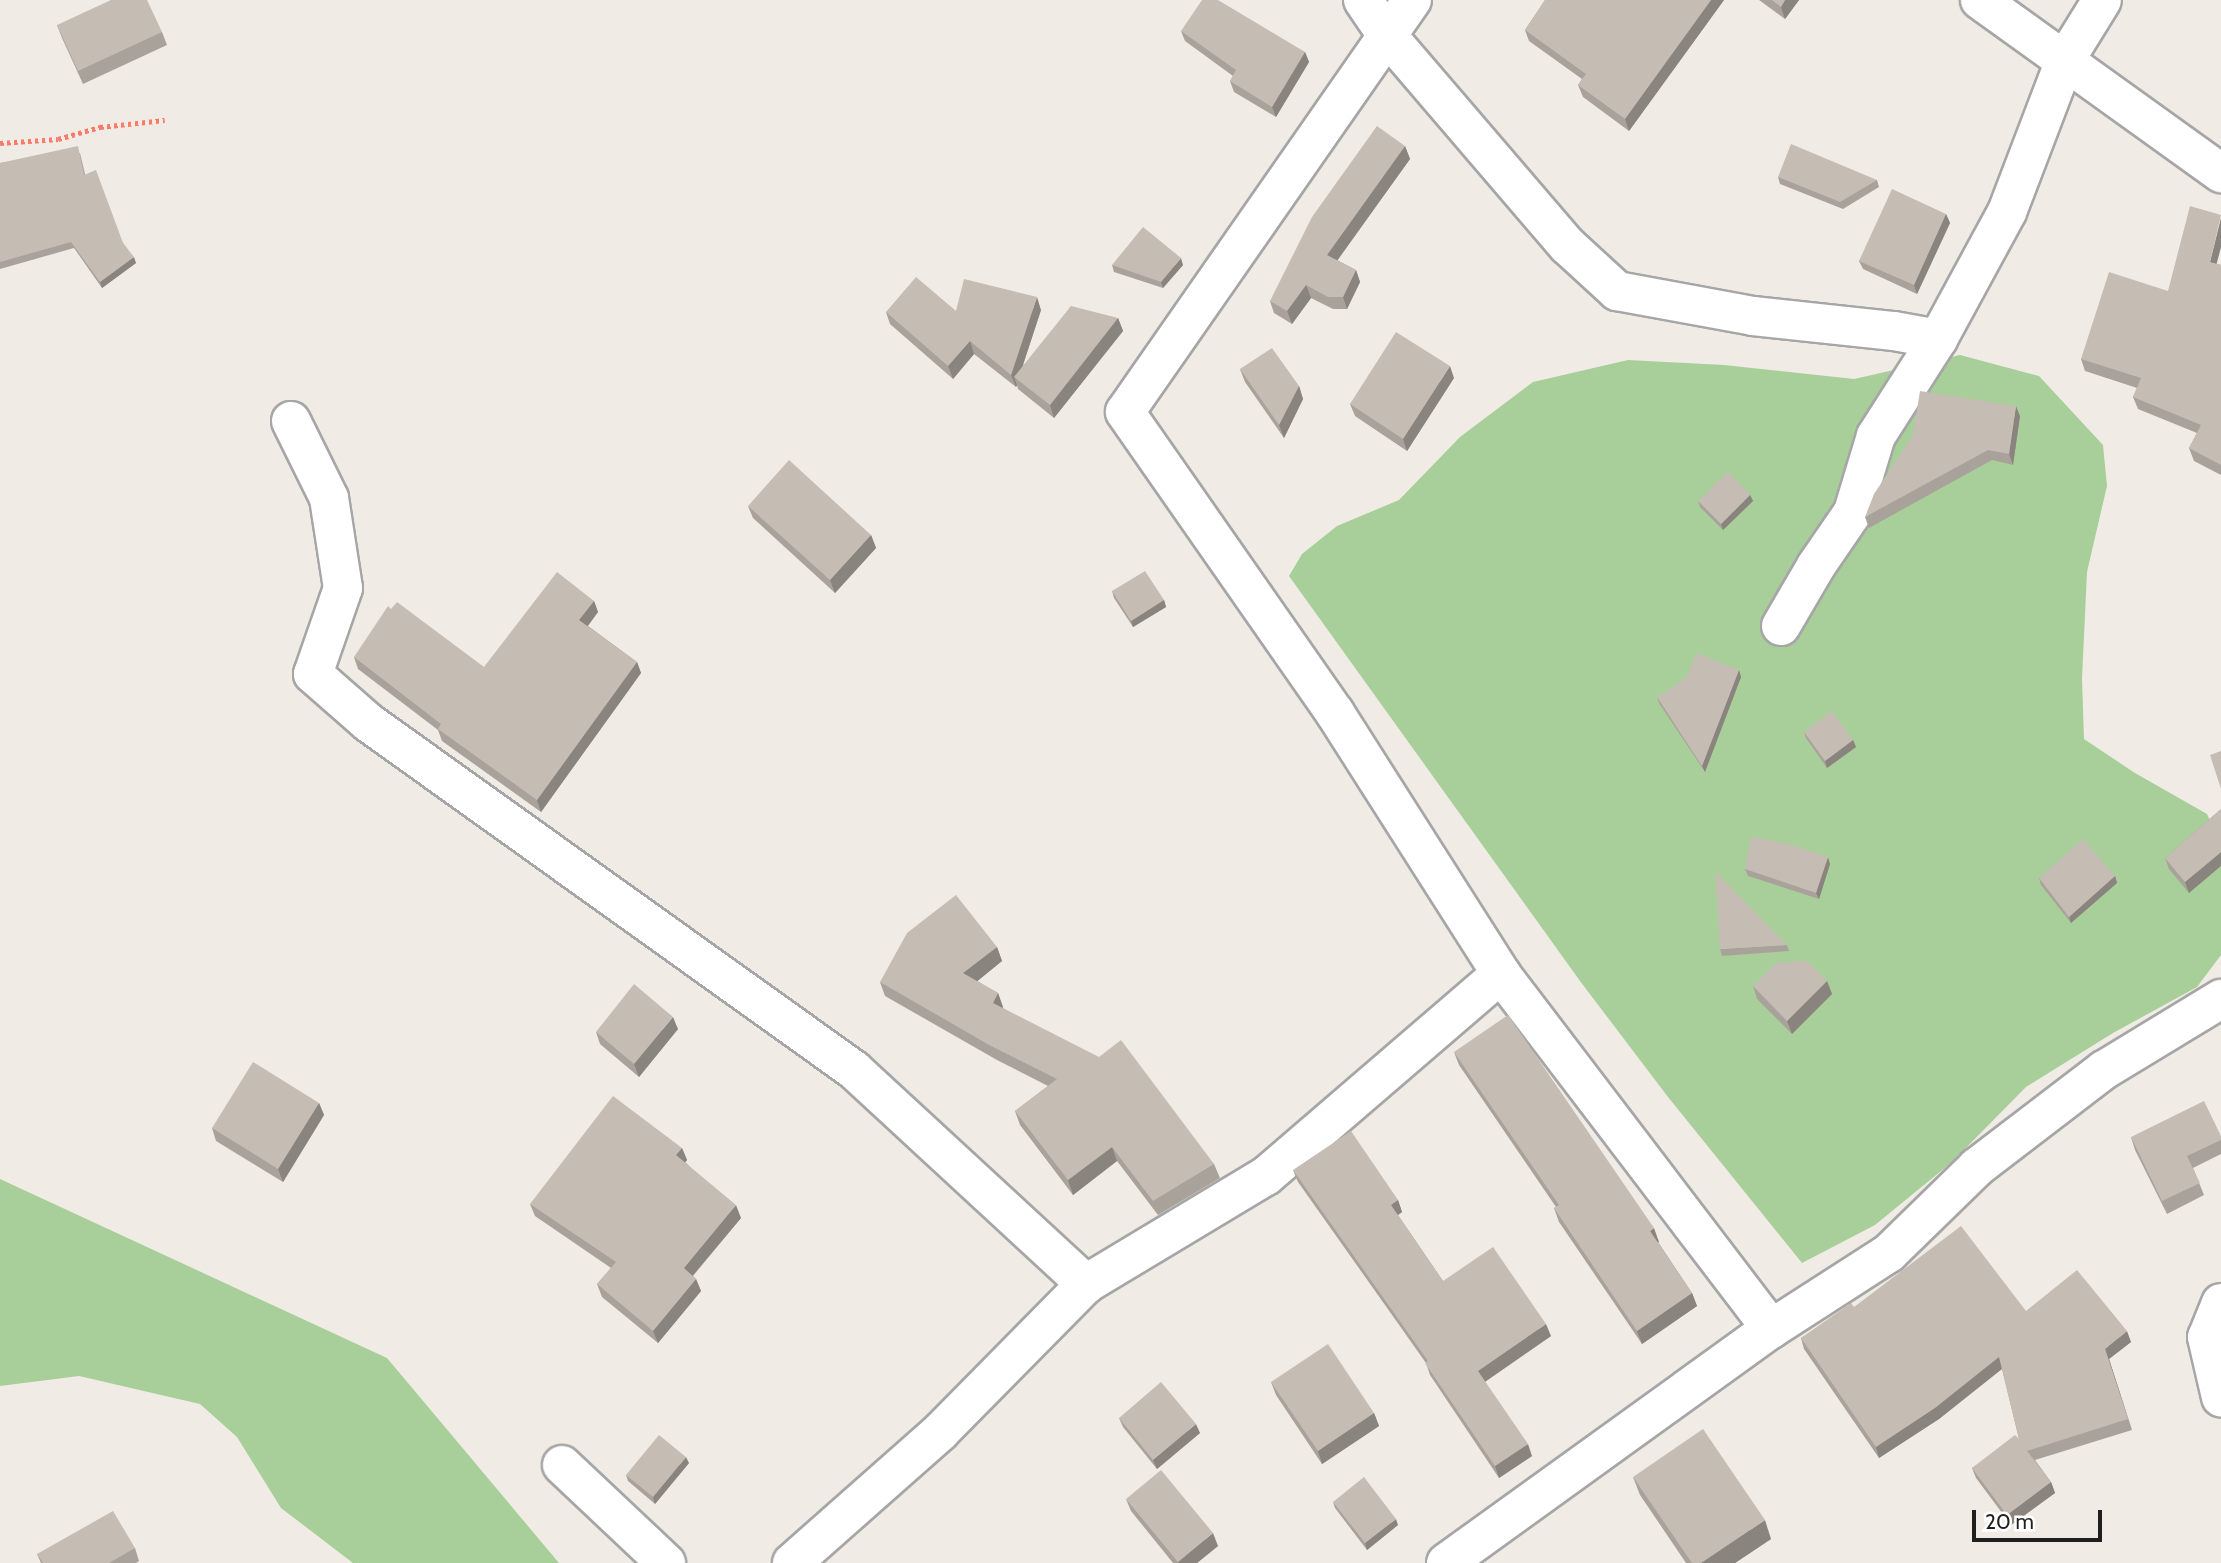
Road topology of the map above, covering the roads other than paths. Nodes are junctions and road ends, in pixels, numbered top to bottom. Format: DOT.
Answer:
graph roads {
  1 [pos="1363,0"];
  2 [pos="1412,0"];
  3 [pos="1980,0"];
  4 [pos="2102,0"];
  5 [pos="1386,34"];
  6 [pos="2065,60"];
  7 [pos="2221,173"];
  8 [pos="1938,340"];
  9 [pos="291,421"];
  10 [pos="1781,626"];
  11 [pos="1501,974"];
  12 [pos="2221,999"];
  13 [pos="1086,1284"];
  14 [pos="2221,1303"];
  15 [pos="1771,1329"];
  16 [pos="2221,1397"];
  17 [pos="562,1465"];
  18 [pos="648,1558"];
  19 [pos="792,1563"];
  20 [pos="1446,1563"];
  1 -- 5 [label="street"];
  2 -- 5 [label="street"];
  3 -- 6 [label="street"];
  4 -- 6 [label="street"];
  5 -- 8 [label="street"];
  5 -- 11 [label="street"];
  6 -- 7 [label="street"];
  6 -- 8 [label="street"];
  8 -- 10 [label="street"];
  9 -- 13 [label="street"];
  11 -- 13 [label="street"];
  11 -- 15 [label="street"];
  12 -- 15 [label="street"];
  13 -- 19 [label="street"];
  14 -- 16 [label="street"];
  15 -- 20 [label="street"];
  17 -- 18 [label="street"];
}
